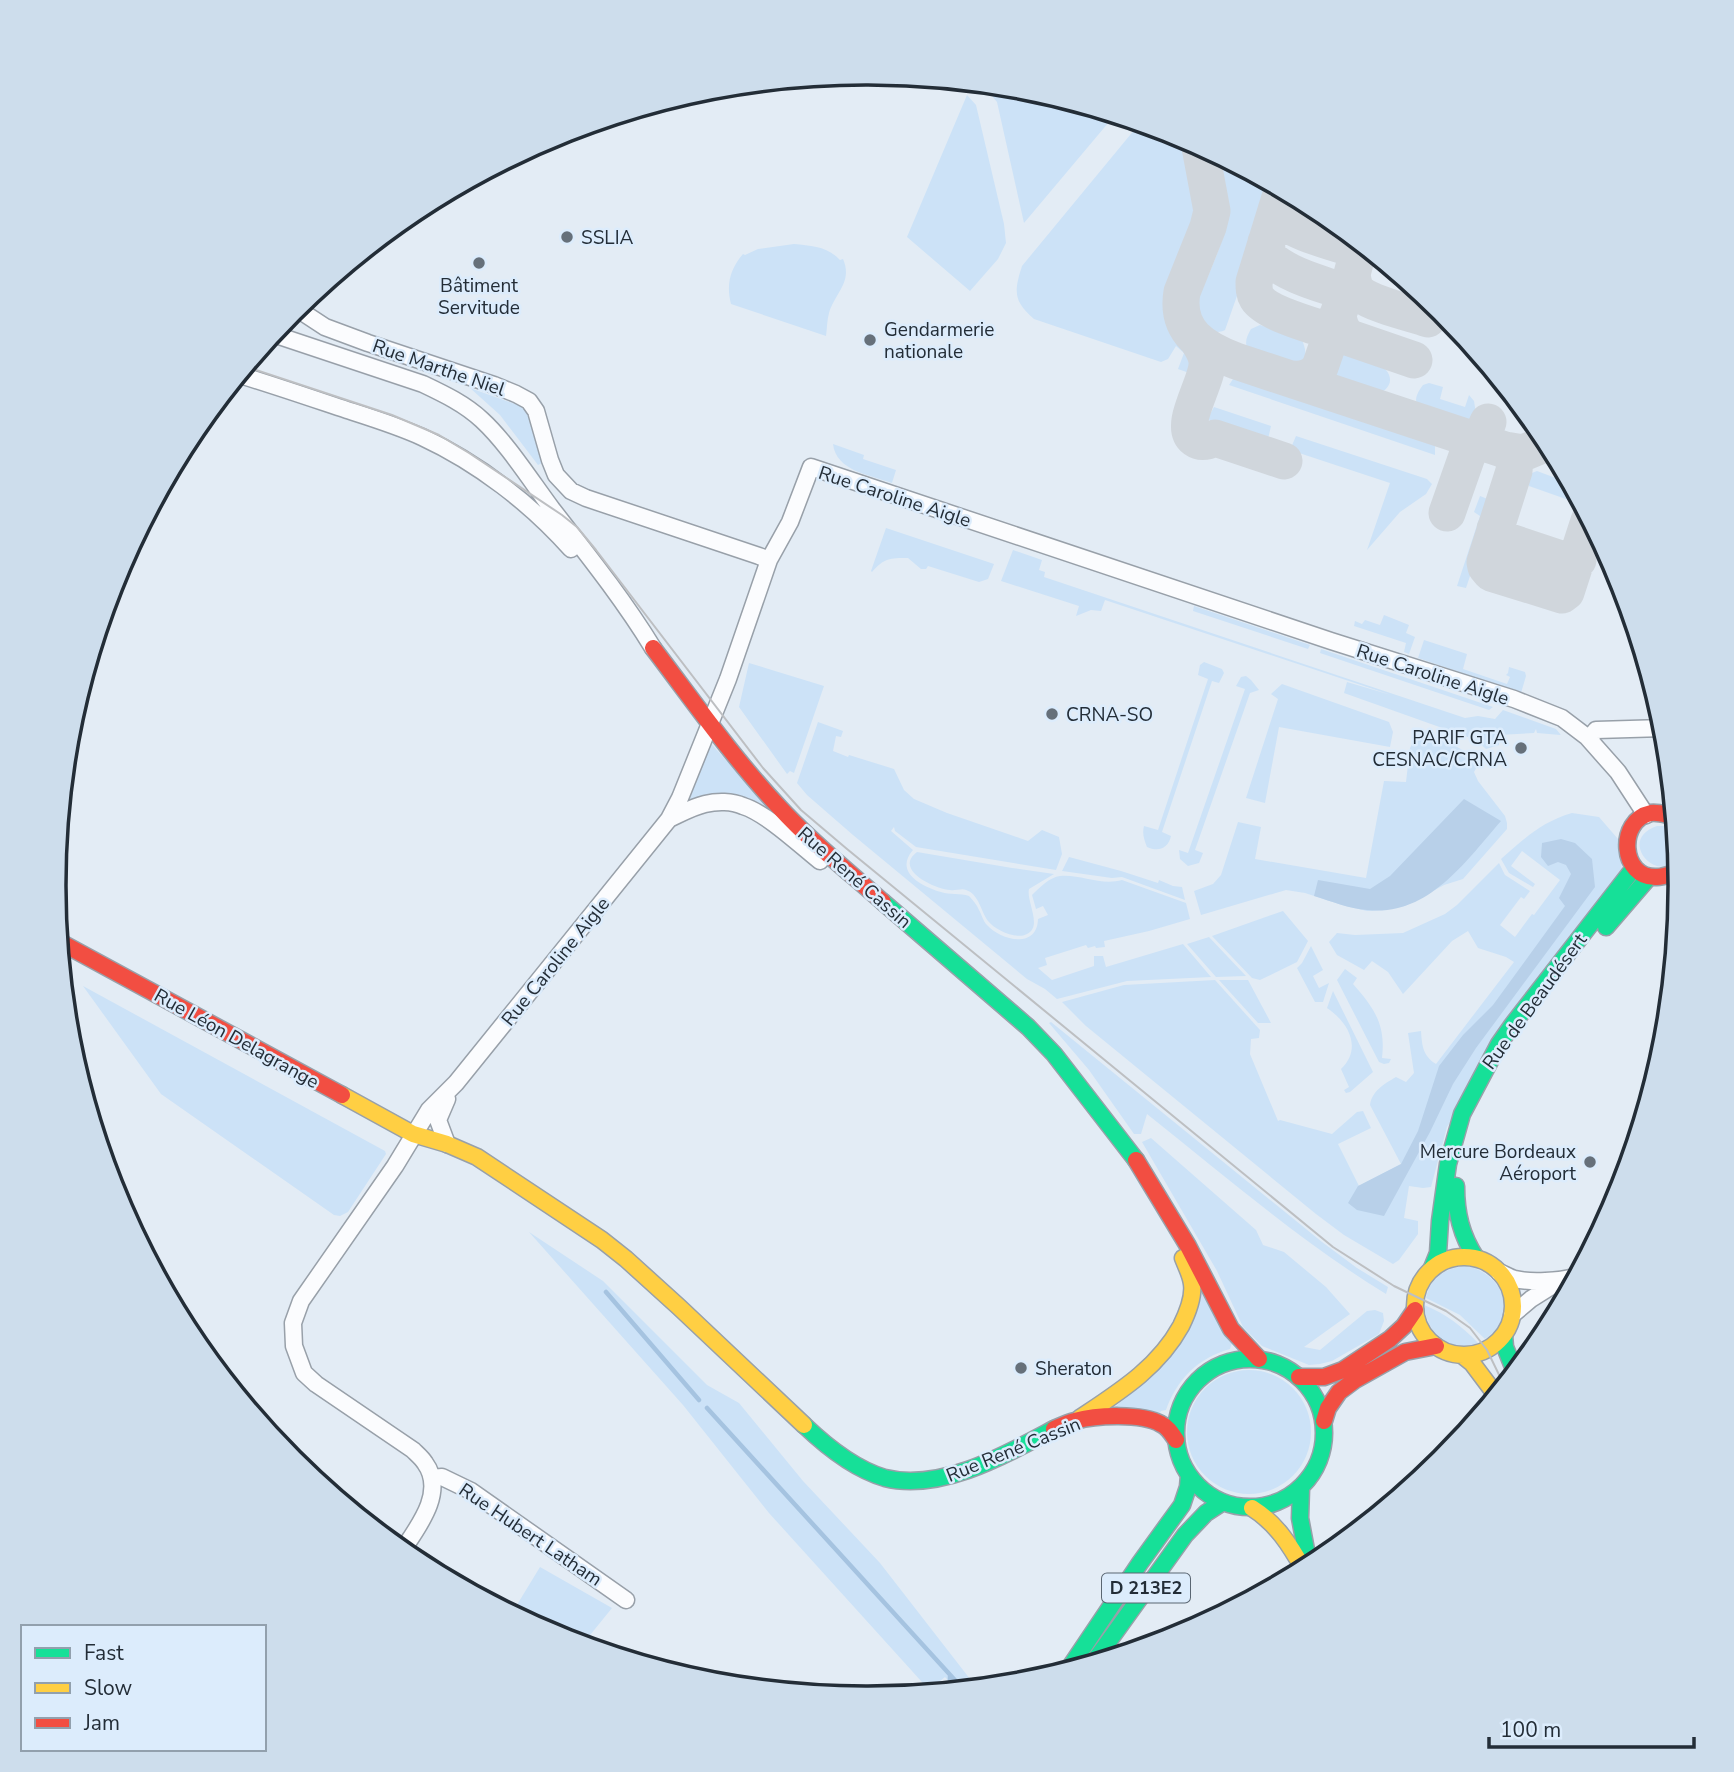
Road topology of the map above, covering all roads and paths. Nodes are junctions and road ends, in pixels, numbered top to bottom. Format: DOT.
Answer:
graph roads {
  1 [pos="306,315"];
  2 [pos="284,337"];
  3 [pos="249,378"];
  4 [pos="769,560"];
  5 [pos="653,648"];
  6 [pos="710,722"];
  7 [pos="1652,728"];
  8 [pos="1589,739"];
  9 [pos="1664,813"];
  10 [pos="1646,815"];
  11 [pos="669,819"];
  12 [pos="1634,868"];
  13 [pos="1649,877"];
  14 [pos="1668,877"];
  15 [pos="907,923"];
  16 [pos="69,947"];
  17 [pos="453,1087"];
  18 [pos="1100,1113"];
  19 [pos="413,1135"];
  20 [pos="447,1144"];
  21 [pos="1476,1258"];
  22 [pos="1432,1268"];
  23 [pos="1499,1272"];
  24 [pos="1563,1281"];
  25 [pos="1558,1282"];
  26 [pos="1415,1310"];
  27 [pos="1512,1315"];
  28 [pos="1504,1335"];
  29 [pos="1436,1346"];
  30 [pos="1462,1355"];
  31 [pos="1259,1359"];
  32 [pos="1511,1361"];
  33 [pos="1299,1377"];
  34 [pos="1490,1387"];
  35 [pos="1077,1420"];
  36 [pos="1324,1422"];
  37 [pos="1176,1440"];
  38 [pos="1189,1475"];
  39 [pos="432,1478"];
  40 [pos="1301,1488"];
  41 [pos="1223,1502"];
  42 [pos="1252,1507"];
  43 [pos="408,1542"];
  44 [pos="1307,1555"];
  45 [pos="1298,1560"];
  46 [pos="626,1600"];
  47 [pos="1104,1617"];
  48 [pos="1102,1651"];
  49 [pos="1082,1657"];
  50 [pos="1076,1658"];
  1 -- 4 [label="street, Rue Marthe Niel"];
  2 -- 5 [label="street, Rue René Cassin"];
  3 -- 5 [label="street"];
  4 -- 6 [label="street, Rue Caroline Aigle"];
  4 -- 8 [label="street, Rue Caroline Aigle"];
  5 -- 6 [label="main road, Rue René Cassin"];
  6 -- 11 [label="street, Rue Caroline Aigle"];
  6 -- 15 [label="main road, Rue René Cassin"];
  7 -- 8 [label="street"];
  8 -- 10 [label="street, Rue Caroline Aigle"];
  9 -- 10 [label="main road"];
  10 -- 12 [label="main road"];
  11 -- 15 [label="street"];
  11 -- 17 [label="street, Rue Caroline Aigle"];
  12 -- 13 [label="main road"];
  12 -- 22 [label="main road, Rue de Beaudésert"];
  13 -- 14 [label="main road"];
  13 -- 21 [label="main road, Rue de Beaudésert"];
  15 -- 18 [label="main road, Rue René Cassin"];
  16 -- 19 [label="main road, Rue Léon Delagrange"];
  17 -- 19 [label="street, Rue Caroline Aigle"];
  17 -- 20 [label="street"];
  18 -- 31 [label="main road, Rue René Cassin"];
  18 -- 35 [label="main road"];
  19 -- 20 [label="main road, Rue René Cassin"];
  19 -- 39 [label="street, Rue Caroline Aigle"];
  20 -- 35 [label="main road, Rue René Cassin"];
  21 -- 22 [label="main road"];
  21 -- 23 [label="main road"];
  22 -- 26 [label="main road"];
  23 -- 25 [label="street"];
  23 -- 27 [label="main road"];
  24 -- 25 [label="street"];
  25 -- 27 [label="street"];
  26 -- 29 [label="main road"];
  26 -- 33 [label="main road"];
  27 -- 28 [label="main road"];
  28 -- 30 [label="main road"];
  28 -- 32 [label="main road"];
  29 -- 30 [label="main road"];
  29 -- 36 [label="main road"];
  30 -- 34 [label="main road"];
  31 -- 33 [label="main road"];
  31 -- 37 [label="main road"];
  33 -- 36 [label="main road"];
  35 -- 37 [label="main road, Rue René Cassin"];
  36 -- 40 [label="main road"];
  37 -- 38 [label="main road"];
  38 -- 41 [label="main road"];
  38 -- 47 [label="main road, D 213E2"];
  39 -- 43 [label="street"];
  39 -- 46 [label="street, Rue Hubert Latham"];
  40 -- 42 [label="main road"];
  40 -- 44 [label="main road"];
  41 -- 42 [label="main road"];
  41 -- 48 [label="main road, D 213E2"];
  42 -- 45 [label="main road"];
  47 -- 49 [label="street"];
  47 -- 50 [label="main road, D 213E2"];
}
